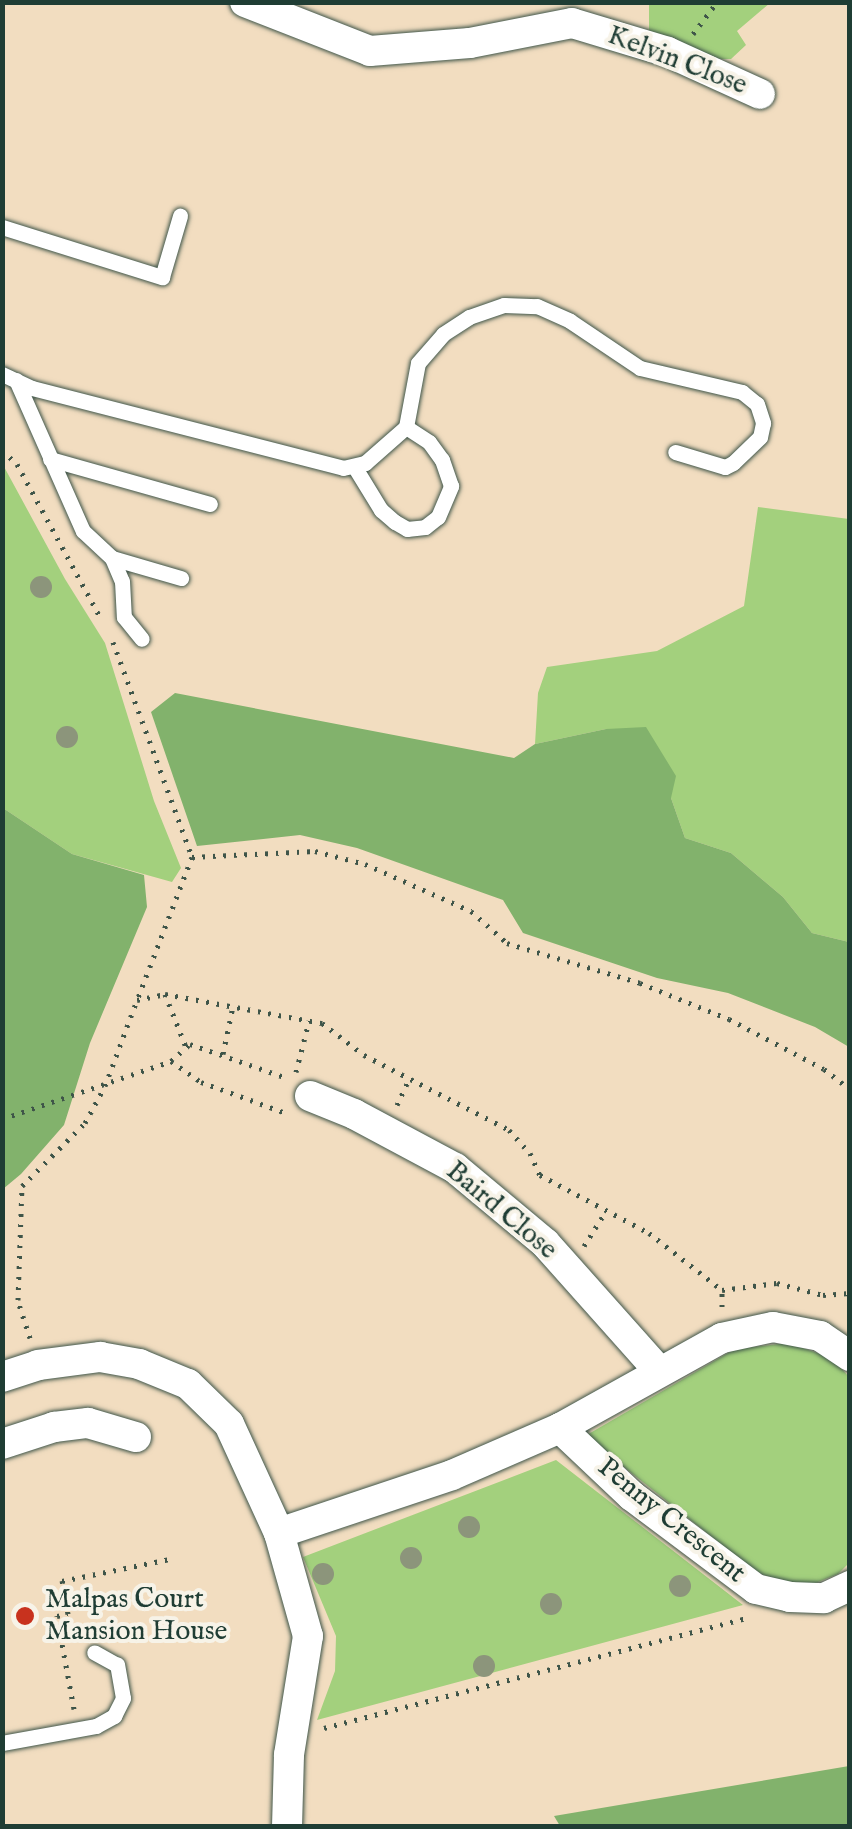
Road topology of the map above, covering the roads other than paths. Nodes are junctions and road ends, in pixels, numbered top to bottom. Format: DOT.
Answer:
graph roads {
  1 [pos="246,2"];
  2 [pos="760,94"];
  3 [pos="180,216"];
  4 [pos="2,227"];
  5 [pos="10,377"];
  6 [pos="406,427"];
  7 [pos="675,452"];
  8 [pos="50,459"];
  9 [pos="354,466"];
  10 [pos="210,504"];
  11 [pos="112,558"];
  12 [pos="181,578"];
  13 [pos="142,639"];
  14 [pos="310,1096"];
  15 [pos="850,1356"];
  16 [pos="659,1371"];
  17 [pos="2,1377"];
  18 [pos="560,1428"];
  19 [pos="136,1437"];
  20 [pos="2,1444"];
  21 [pos="278,1532"];
  22 [pos="850,1586"];
  23 [pos="94,1652"];
  24 [pos="2,1743"];
  25 [pos="287,1826"];
  1 -- 2 [label="street, Kelvin Close"];
  3 -- 4 [label="lane"];
  5 -- 8 [label="lane"];
  5 -- 9 [label="lane"];
  6 -- 7 [label="lane"];
  6 -- 9 [label="lane"];
  6 -- 9 [label="lane"];
  8 -- 10 [label="lane"];
  8 -- 11 [label="lane"];
  11 -- 12 [label="lane"];
  11 -- 13 [label="lane"];
  14 -- 16 [label="street, Baird Close"];
  15 -- 16 [label="street"];
  16 -- 18 [label="street"];
  17 -- 21 [label="street"];
  18 -- 21 [label="street"];
  18 -- 22 [label="street, Penny Crescent"];
  19 -- 20 [label="street"];
  21 -- 25 [label="street"];
  23 -- 24 [label="lane"];
}
